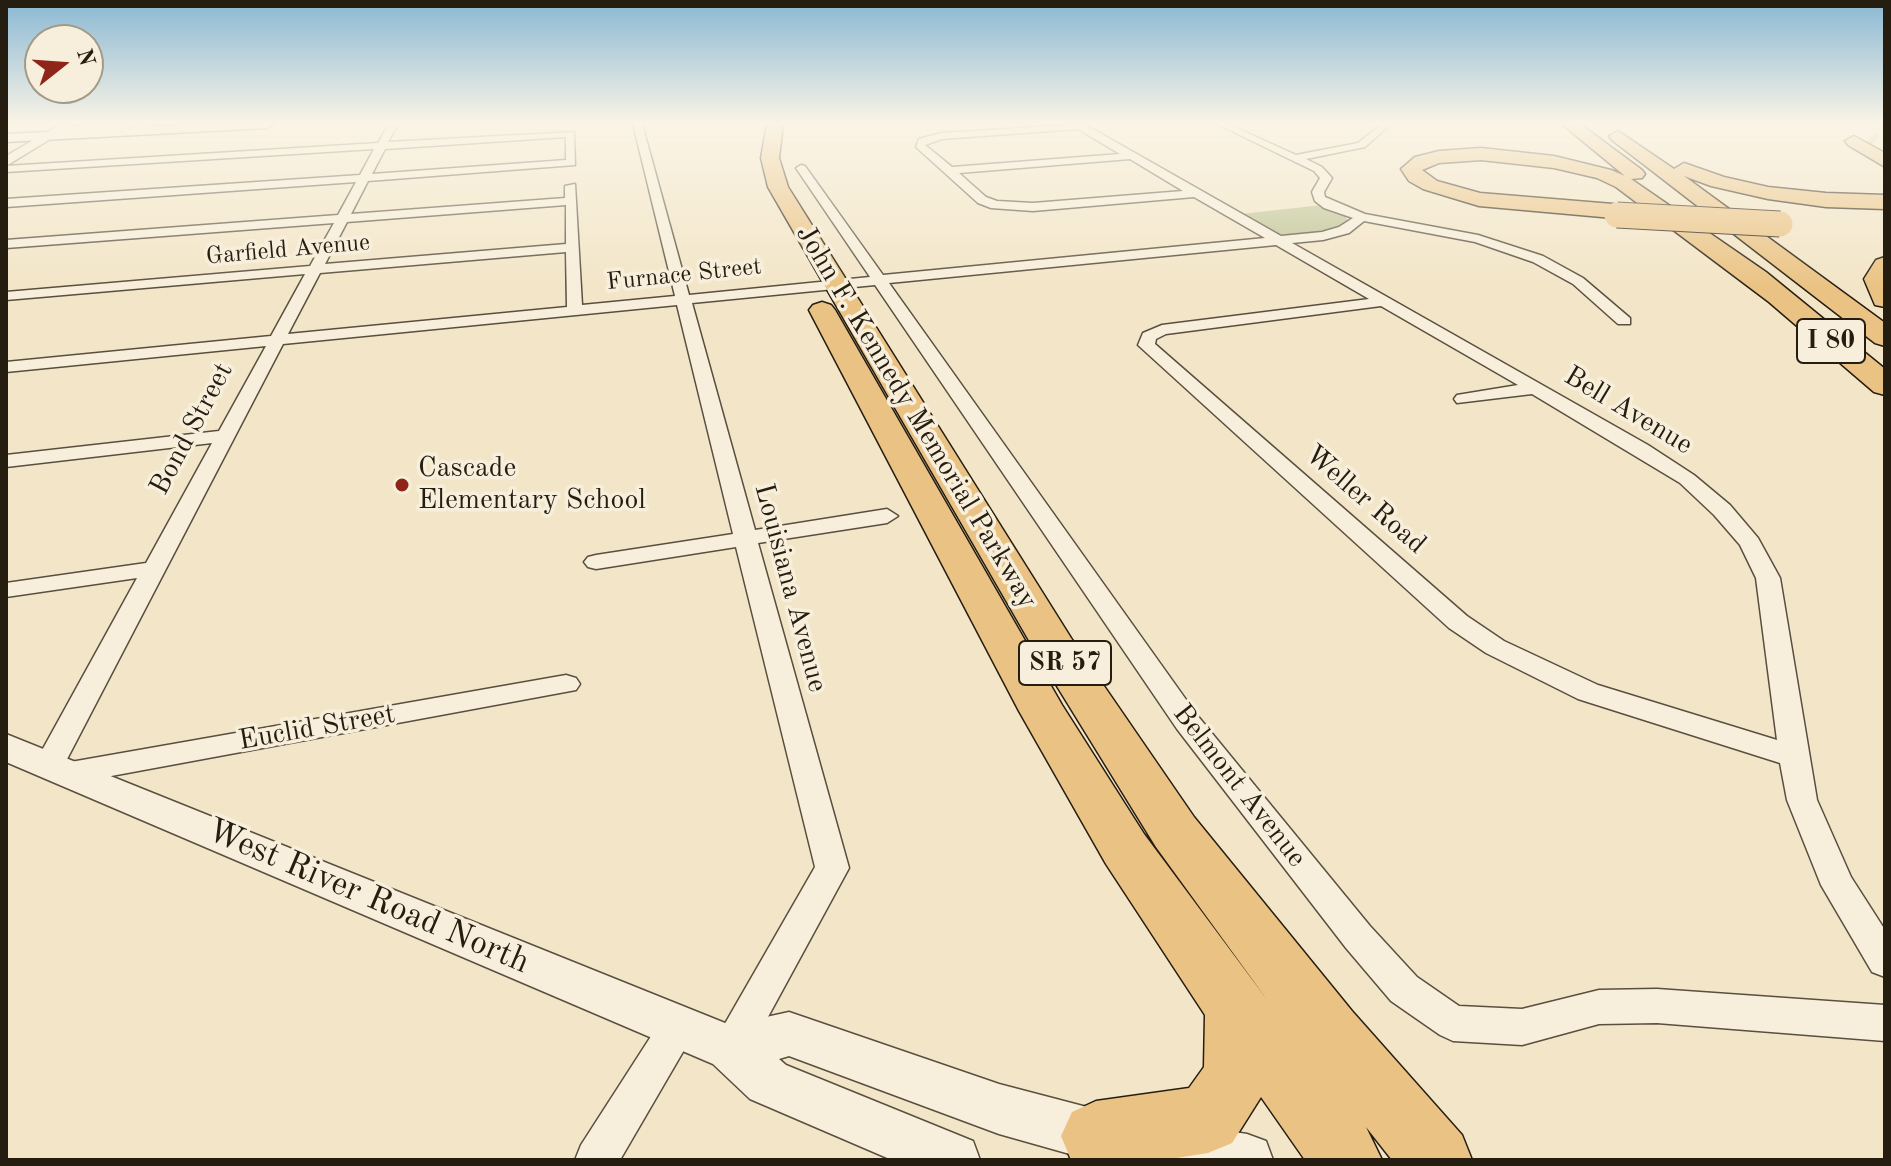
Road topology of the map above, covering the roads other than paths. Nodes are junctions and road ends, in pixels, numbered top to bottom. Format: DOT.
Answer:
graph roads {
  1 [pos="357,178"];
  2 [pos="363,178"];
  3 [pos="651,178"];
  4 [pos="753,178"];
  5 [pos="776,178"];
  6 [pos="805,178"];
  7 [pos="957,178"];
  8 [pos="1171,178"];
  9 [pos="1325,178"];
  10 [pos="1403,178"];
  11 [pos="1418,178"];
  12 [pos="1613,178"];
  13 [pos="1639,178"];
  14 [pos="1674,178"];
  15 [pos="1709,178"];
  16 [pos="1196,193"];
  17 [pos="1885,202"];
  18 [pos="6,203"];
  19 [pos="1615,213"];
  20 [pos="1362,217"];
  21 [pos="341,218"];
  22 [pos="1844,223"];
  23 [pos="1278,240"];
  24 [pos="6,244"];
  25 [pos="574,247"];
  26 [pos="1885,265"];
  27 [pos="314,270"];
  28 [pos="841,284"];
  29 [pos="6,296"];
  30 [pos="1778,296"];
  31 [pos="683,299"];
  32 [pos="1885,299"];
  33 [pos="1385,301"];
  34 [pos="575,310"];
  35 [pos="1624,321"];
  36 [pos="1885,337"];
  37 [pos="276,340"];
  38 [pos="6,367"];
  39 [pos="1885,385"];
  40 [pos="1535,388"];
  41 [pos="1463,399"];
  42 [pos="225,436"];
  43 [pos="6,461"];
  44 [pos="887,516"];
  45 [pos="746,538"];
  46 [pos="596,562"];
  47 [pos="153,569"];
  48 [pos="6,590"];
  49 [pos="566,684"];
  50 [pos="6,747"];
  51 [pos="1794,756"];
  52 [pos="58,769"];
  53 [pos="1885,961"];
  54 [pos="1236,1009"];
  55 [pos="1885,1023"];
  56 [pos="679,1026"];
  57 [pos="730,1048"];
  58 [pos="1096,1136"];
  59 [pos="596,1160"];
  60 [pos="954,1160"];
  61 [pos="1247,1160"];
  62 [pos="1347,1160"];
  63 [pos="1437,1160"];
  1 -- 18 [label="street"];
  2 -- 21 [label="street, Bond Street"];
  3 -- 31 [label="street, Louisiana Avenue"];
  4 -- 28 [label="highway, John F. Kennedy Memorial Parkway / SR 57"];
  5 -- 28 [label="highway, John F. Kennedy Memorial Parkway / SR 57"];
  6 -- 28 [label="street, Belmont Avenue"];
  7 -- 16 [label="street"];
  8 -- 16 [label="street, Bell Avenue"];
  9 -- 20 [label="street"];
  10 -- 19 [label="highway"];
  11 -- 19 [label="highway"];
  12 -- 30 [label="highway"];
  13 -- 30 [label="highway, I 80"];
  14 -- 36 [label="highway, I 80"];
  15 -- 17 [label="highway"];
  16 -- 23 [label="street, Bell Avenue"];
  19 -- 22 [label="highway, bridge"];
  20 -- 23 [label="street, Furnace Street"];
  20 -- 35 [label="street"];
  21 -- 24 [label="street"];
  21 -- 25 [label="street"];
  21 -- 27 [label="street, Bond Street"];
  23 -- 28 [label="street, Furnace Street"];
  23 -- 33 [label="street, Bell Avenue"];
  25 -- 27 [label="street, Garfield Avenue"];
  25 -- 34 [label="street"];
  26 -- 32 [label="highway"];
  27 -- 29 [label="street, Garfield Avenue"];
  27 -- 37 [label="street, Bond Street"];
  28 -- 31 [label="street, Furnace Street"];
  28 -- 54 [label="highway, John F. Kennedy Memorial Parkway / SR 57"];
  28 -- 55 [label="street, Belmont Avenue"];
  28 -- 63 [label="highway, John F. Kennedy Memorial Parkway / SR 57"];
  30 -- 39 [label="highway, I 80"];
  31 -- 34 [label="street, Furnace Street"];
  31 -- 45 [label="street, Louisiana Avenue"];
  33 -- 40 [label="street, Bell Avenue"];
  33 -- 51 [label="street, Weller Road"];
  34 -- 37 [label="street, Furnace Street"];
  37 -- 38 [label="street, Furnace Street"];
  37 -- 42 [label="street, Bond Street"];
  40 -- 41 [label="street"];
  40 -- 51 [label="street, Bell Avenue"];
  42 -- 43 [label="street"];
  42 -- 47 [label="street, Bond Street"];
  44 -- 45 [label="street"];
  45 -- 46 [label="street"];
  45 -- 57 [label="street, Louisiana Avenue"];
  47 -- 48 [label="street"];
  47 -- 52 [label="street, Bond Street"];
  49 -- 52 [label="street, Euclid Street"];
  50 -- 52 [label="street, West River Road North"];
  51 -- 53 [label="street, Bell Avenue"];
  52 -- 56 [label="street, West River Road North"];
  54 -- 58 [label="highway"];
  54 -- 62 [label="highway, John F. Kennedy Memorial Parkway / SR 57"];
  56 -- 57 [label="street, West River Road North"];
  56 -- 59 [label="street"];
  57 -- 58 [label="street"];
  57 -- 60 [label="street, West River Road North"];
  58 -- 61 [label="street"];
}
